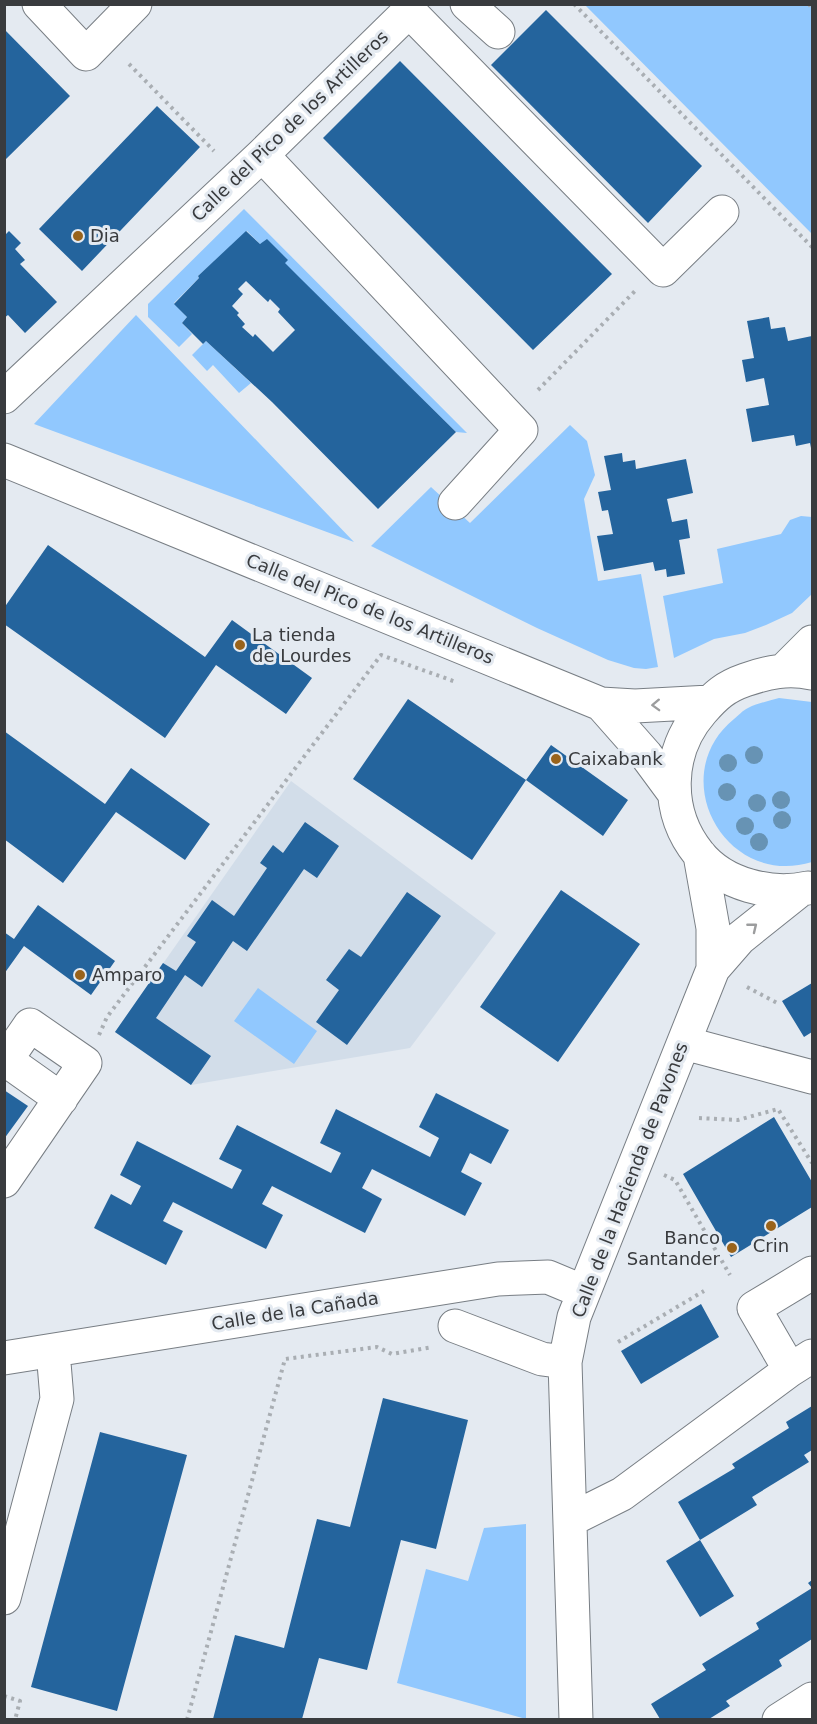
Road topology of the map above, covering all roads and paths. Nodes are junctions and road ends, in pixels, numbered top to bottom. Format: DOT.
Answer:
graph roads {
  1 [pos="39,4"];
  2 [pos="135,4"];
  3 [pos="468,4"];
  4 [pos="574,4"];
  5 [pos="808,4"];
  6 [pos="413,8"];
  7 [pos="813,9"];
  8 [pos="498,32"];
  9 [pos="129,64"];
  10 [pos="214,151"];
  11 [pos="262,155"];
  12 [pos="722,212"];
  13 [pos="813,247"];
  14 [pos="635,291"];
  15 [pos="538,390"];
  16 [pos="4,397"];
  17 [pos="4,460"];
  18 [pos="455,503"];
  19 [pos="813,642"];
  20 [pos="798,671"];
  21 [pos="460,683"];
  22 [pos="710,702"];
  23 [pos="602,704"];
  24 [pos="674,793"];
  25 [pos="700,855"];
  26 [pos="806,889"];
  27 [pos="713,969"];
  28 [pos="747,987"];
  29 [pos="780,1004"];
  30 [pos="684,1043"];
  31 [pos="85,1063"];
  32 [pos="813,1077"];
  33 [pos="61,1099"];
  34 [pos="699,1118"];
  35 [pos="813,1163"];
  36 [pos="636,1164"];
  37 [pos="4,1181"];
  38 [pos="813,1273"];
  39 [pos="730,1275"];
  40 [pos="704,1291"];
  41 [pos="584,1292"];
  42 [pos="450,1336"];
  43 [pos="618,1342"];
  44 [pos="53,1351"];
  45 [pos="4,1358"];
  46 [pos="565,1362"];
  47 [pos="801,1363"];
  48 [pos="570,1520"];
  49 [pos="4,1598"];
  50 [pos="4,1696"];
  51 [pos="813,1699"];
  52 [pos="15,1719"];
  53 [pos="187,1719"];
  54 [pos="576,1719"];
  55 [pos="779,1719"];
  1 -- 2 [label="street"];
  3 -- 8 [label="street"];
  4 -- 13 [label="path"];
  5 -- 7 [label="path"];
  6 -- 11 [label="street, Calle del Pico de los Artilleros"];
  6 -- 12 [label="street, Calle del Pico de los Artilleros"];
  9 -- 10 [label="path"];
  11 -- 16 [label="street, Calle del Pico de los Artilleros"];
  11 -- 18 [label="street"];
  14 -- 15 [label="path"];
  17 -- 23 [label="street, Calle del Pico de los Artilleros"];
  19 -- 20 [label="street"];
  20 -- 22 [label="street"];
  21 -- 31 [label="path"];
  22 -- 23 [label="street, Calle del Pico de los Artilleros, one-way"];
  22 -- 24 [label="street"];
  23 -- 24 [label="street, Calle del Pico de los Artilleros"];
  24 -- 25 [label="street"];
  25 -- 26 [label="street"];
  25 -- 27 [label="street, Calle de la Hacienda de Pavones"];
  27 -- 26 [label="street, Calle de la Hacienda de Pavones, one-way"];
  27 -- 30 [label="street, Calle de la Hacienda de Pavones"];
  28 -- 29 [label="path"];
  30 -- 32 [label="street"];
  30 -- 36 [label="street, Calle de la Hacienda de Pavones"];
  31 -- 33 [label="street"];
  31 -- 33 [label="street"];
  33 -- 37 [label="street"];
  34 -- 35 [label="path"];
  36 -- 39 [label="path"];
  36 -- 41 [label="street, Calle de la Hacienda de Pavones"];
  38 -- 47 [label="street"];
  40 -- 43 [label="path"];
  41 -- 44 [label="street, Calle de la Cañada"];
  41 -- 46 [label="street, Calle de la Hacienda de Pavones"];
  42 -- 46 [label="street"];
  42 -- 53 [label="path"];
  44 -- 45 [label="street, Calle de la Cañada"];
  44 -- 49 [label="street"];
  46 -- 48 [label="street, Calle de la Hacienda de Pavones"];
  47 -- 48 [label="street"];
  48 -- 54 [label="street, Calle de la Hacienda de Pavones"];
  50 -- 52 [label="path"];
  51 -- 55 [label="street"];
}
